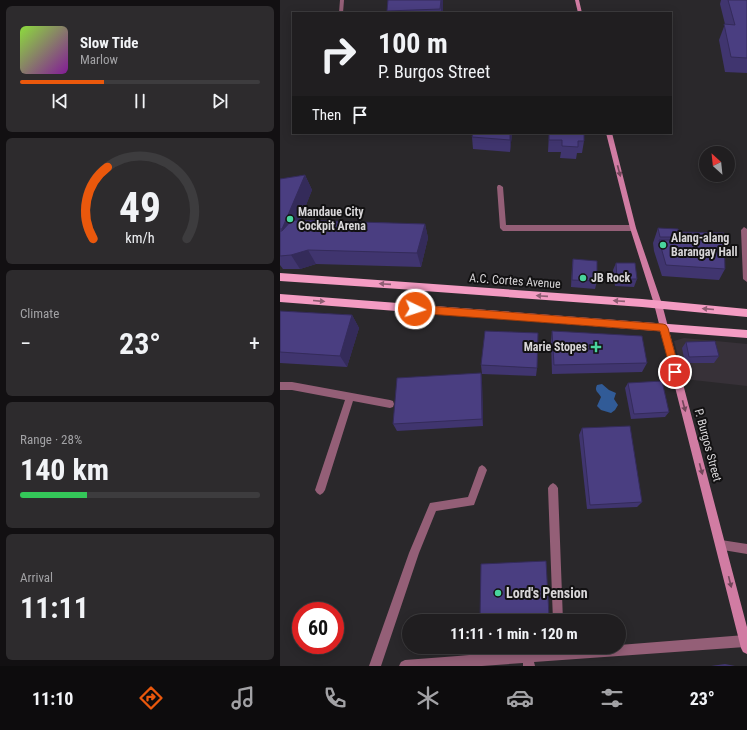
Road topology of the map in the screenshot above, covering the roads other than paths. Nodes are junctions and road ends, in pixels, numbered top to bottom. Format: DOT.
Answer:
graph roads {
  1 [pos="342,0"];
  2 [pos="577,0"];
  3 [pos="341,12"];
  4 [pos="580,12"];
  5 [pos="609,134"];
  6 [pos="500,187"];
  7 [pos="633,228"];
  8 [pos="744,230"];
  9 [pos="280,277"];
  10 [pos="747,279"];
  11 [pos="420,287"];
  12 [pos="280,298"];
  13 [pos="658,304"];
  14 [pos="415,309"];
  15 [pos="747,313"];
  16 [pos="663,328"];
  17 [pos="747,334"];
  18 [pos="280,386"];
  19 [pos="351,398"];
  20 [pos="390,404"];
  21 [pos="482,470"];
  22 [pos="553,488"];
  23 [pos="320,490"];
  24 [pos="721,545"];
  25 [pos="747,549"];
  26 [pos="558,614"];
  27 [pos="746,645"];
  28 [pos="626,649"];
  29 [pos="550,654"];
  30 [pos="528,661"];
  31 [pos="375,666"];
  32 [pos="405,666"];
  1 -- 3 [label="street"];
  2 -- 4 [label="street"];
  5 -- 7 [label="street, P. Burgos Street, one-way"];
  6 -- 7 [label="street"];
  7 -- 13 [label="street, P. Burgos Street"];
  8 -- 10 [label="street"];
  11 -- 9 [label="main road, A.C. Cortes Avenue, one-way"];
  13 -- 11 [label="main road, A.C. Cortes Avenue, one-way"];
  11 -- 14 [label="main road"];
  12 -- 14 [label="main road, one-way"];
  15 -- 13 [label="main road, A.C. Cortes Avenue, one-way"];
  13 -- 16 [label="street, P. Burgos Street"];
  14 -- 16 [label="main road"];
  16 -- 17 [label="main road"];
  16 -- 24 [label="street, P. Burgos Street, one-way"];
  18 -- 19 [label="street"];
  19 -- 20 [label="street"];
  19 -- 23 [label="street"];
  21 -- 31 [label="street"];
  22 -- 26 [label="street"];
  24 -- 25 [label="street"];
  24 -- 27 [label="street, P. Burgos Street, one-way"];
  27 -- 28 [label="street"];
  29 -- 30 [label="street"];
  30 -- 32 [label="street"];
}
